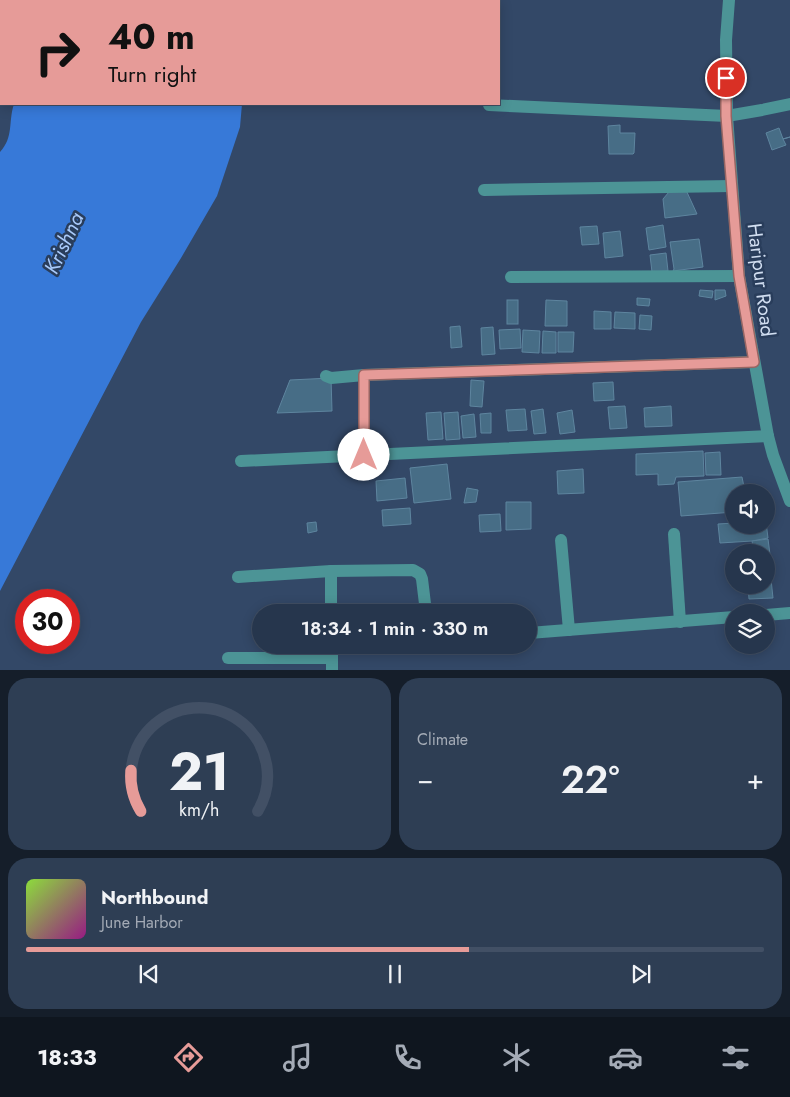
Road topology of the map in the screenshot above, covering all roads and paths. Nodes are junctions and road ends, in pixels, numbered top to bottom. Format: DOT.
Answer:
graph roads {
  1 [pos="729,0"];
  2 [pos="790,104"];
  3 [pos="489,105"];
  4 [pos="726,116"];
  5 [pos="732,186"];
  6 [pos="484,190"];
  7 [pos="739,276"];
  8 [pos="511,277"];
  9 [pos="754,362"];
  10 [pos="364,375"];
  11 [pos="326,376"];
  12 [pos="768,436"];
  13 [pos="364,455"];
  14 [pos="241,461"];
  15 [pos="787,484"];
  16 [pos="790,501"];
  17 [pos="674,534"];
  18 [pos="561,540"];
  19 [pos="331,571"];
  20 [pos="238,577"];
  21 [pos="331,604"];
  22 [pos="425,604"];
  23 [pos="790,613"];
  24 [pos="775,614"];
  25 [pos="725,618"];
  26 [pos="680,622"];
  27 [pos="569,630"];
  28 [pos="537,632"];
  29 [pos="332,657"];
  30 [pos="228,658"];
  1 -- 4 [label="street, Haripur Road"];
  2 -- 4 [label="street"];
  3 -- 4 [label="street"];
  4 -- 5 [label="street, Haripur Road"];
  5 -- 6 [label="street"];
  5 -- 7 [label="street, Haripur Road"];
  7 -- 8 [label="street"];
  7 -- 9 [label="street, Haripur Road"];
  9 -- 10 [label="street"];
  9 -- 12 [label="street, Haripur Road"];
  10 -- 11 [label="street"];
  10 -- 13 [label="street"];
  12 -- 13 [label="street"];
  12 -- 15 [label="street, Haripur Road"];
  13 -- 14 [label="street"];
  15 -- 16 [label="street, Haripur Road"];
  17 -- 26 [label="street"];
  18 -- 27 [label="street"];
  19 -- 20 [label="street"];
  19 -- 21 [label="street"];
  19 -- 22 [label="street"];
  23 -- 24 [label="street"];
  25 -- 26 [label="street"];
  26 -- 27 [label="street"];
  27 -- 28 [label="street"];
  29 -- 30 [label="street"];
}
